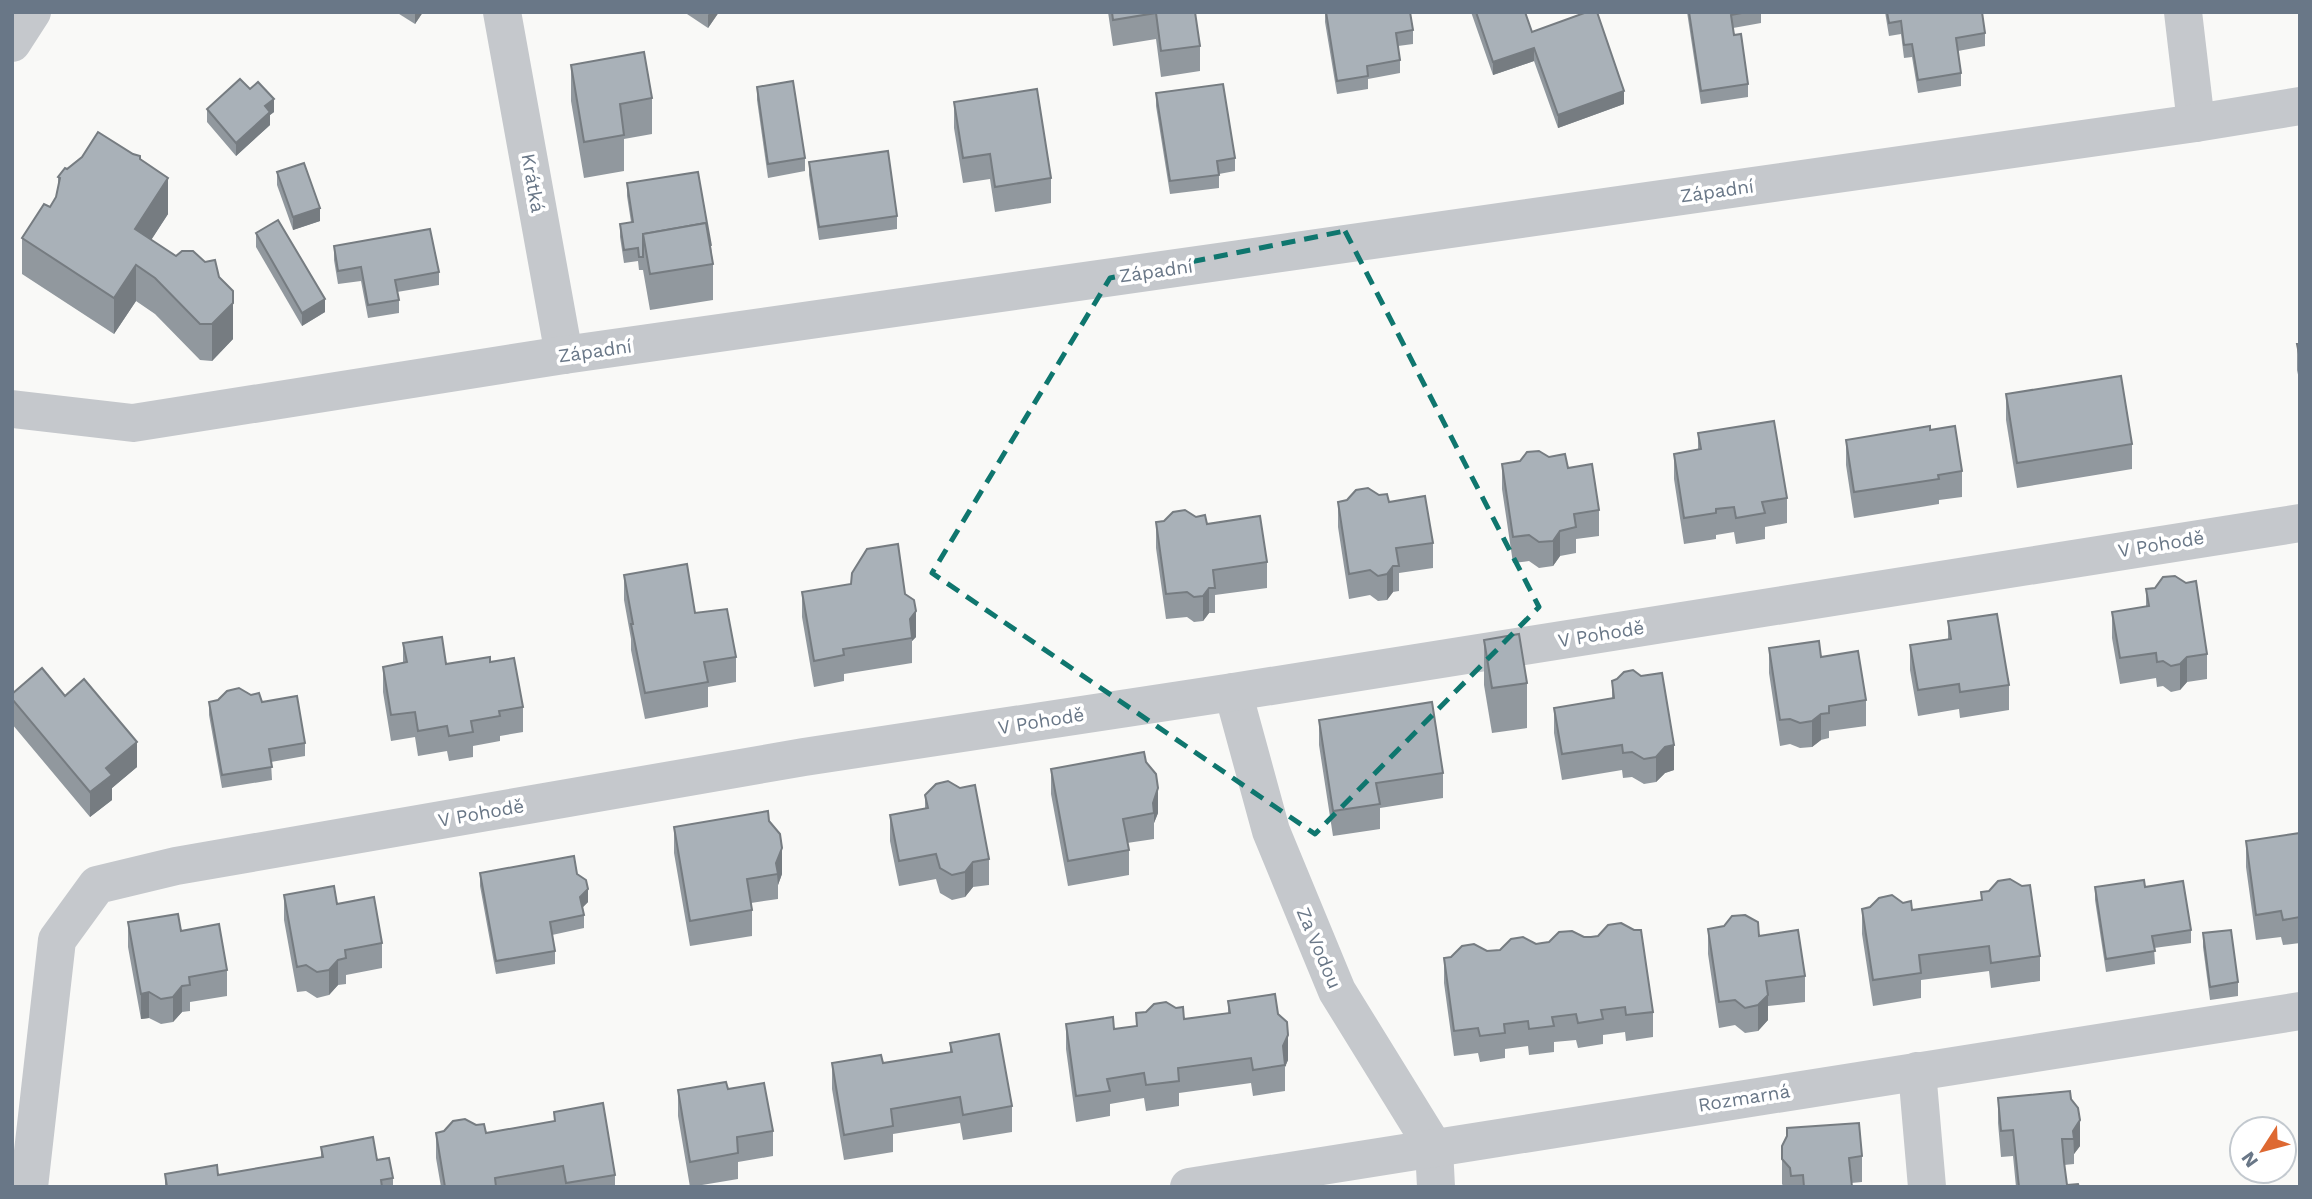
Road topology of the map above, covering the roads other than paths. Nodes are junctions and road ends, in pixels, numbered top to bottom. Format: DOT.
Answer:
graph roads {
  1 [pos="32,12"];
  2 [pos="502,12"];
  3 [pos="2183,12"];
  4 [pos="12,43"];
  5 [pos="2300,106"];
  6 [pos="2196,122"];
  7 [pos="564,355"];
  8 [pos="12,409"];
  9 [pos="2300,523"];
  10 [pos="1233,692"];
  11 [pos="2300,1011"];
  12 [pos="1917,1070"];
  13 [pos="1434,1148"];
  14 [pos="29,1187"];
  15 [pos="1189,1187"];
  16 [pos="1436,1187"];
  17 [pos="1927,1187"];
  1 -- 4 [label="street"];
  2 -- 7 [label="street, Krátká"];
  3 -- 6 [label="street"];
  5 -- 6 [label="street, Západní"];
  6 -- 7 [label="street, Západní"];
  7 -- 8 [label="street, Západní"];
  9 -- 10 [label="street, V Pohodě"];
  10 -- 13 [label="street, Za Vodou"];
  10 -- 14 [label="street, V Pohodě"];
  11 -- 12 [label="street, Rozmarná"];
  12 -- 13 [label="street, Rozmarná"];
  12 -- 17 [label="street"];
  13 -- 15 [label="street, Rozmarná"];
  13 -- 16 [label="street, Za Vodou"];
}
